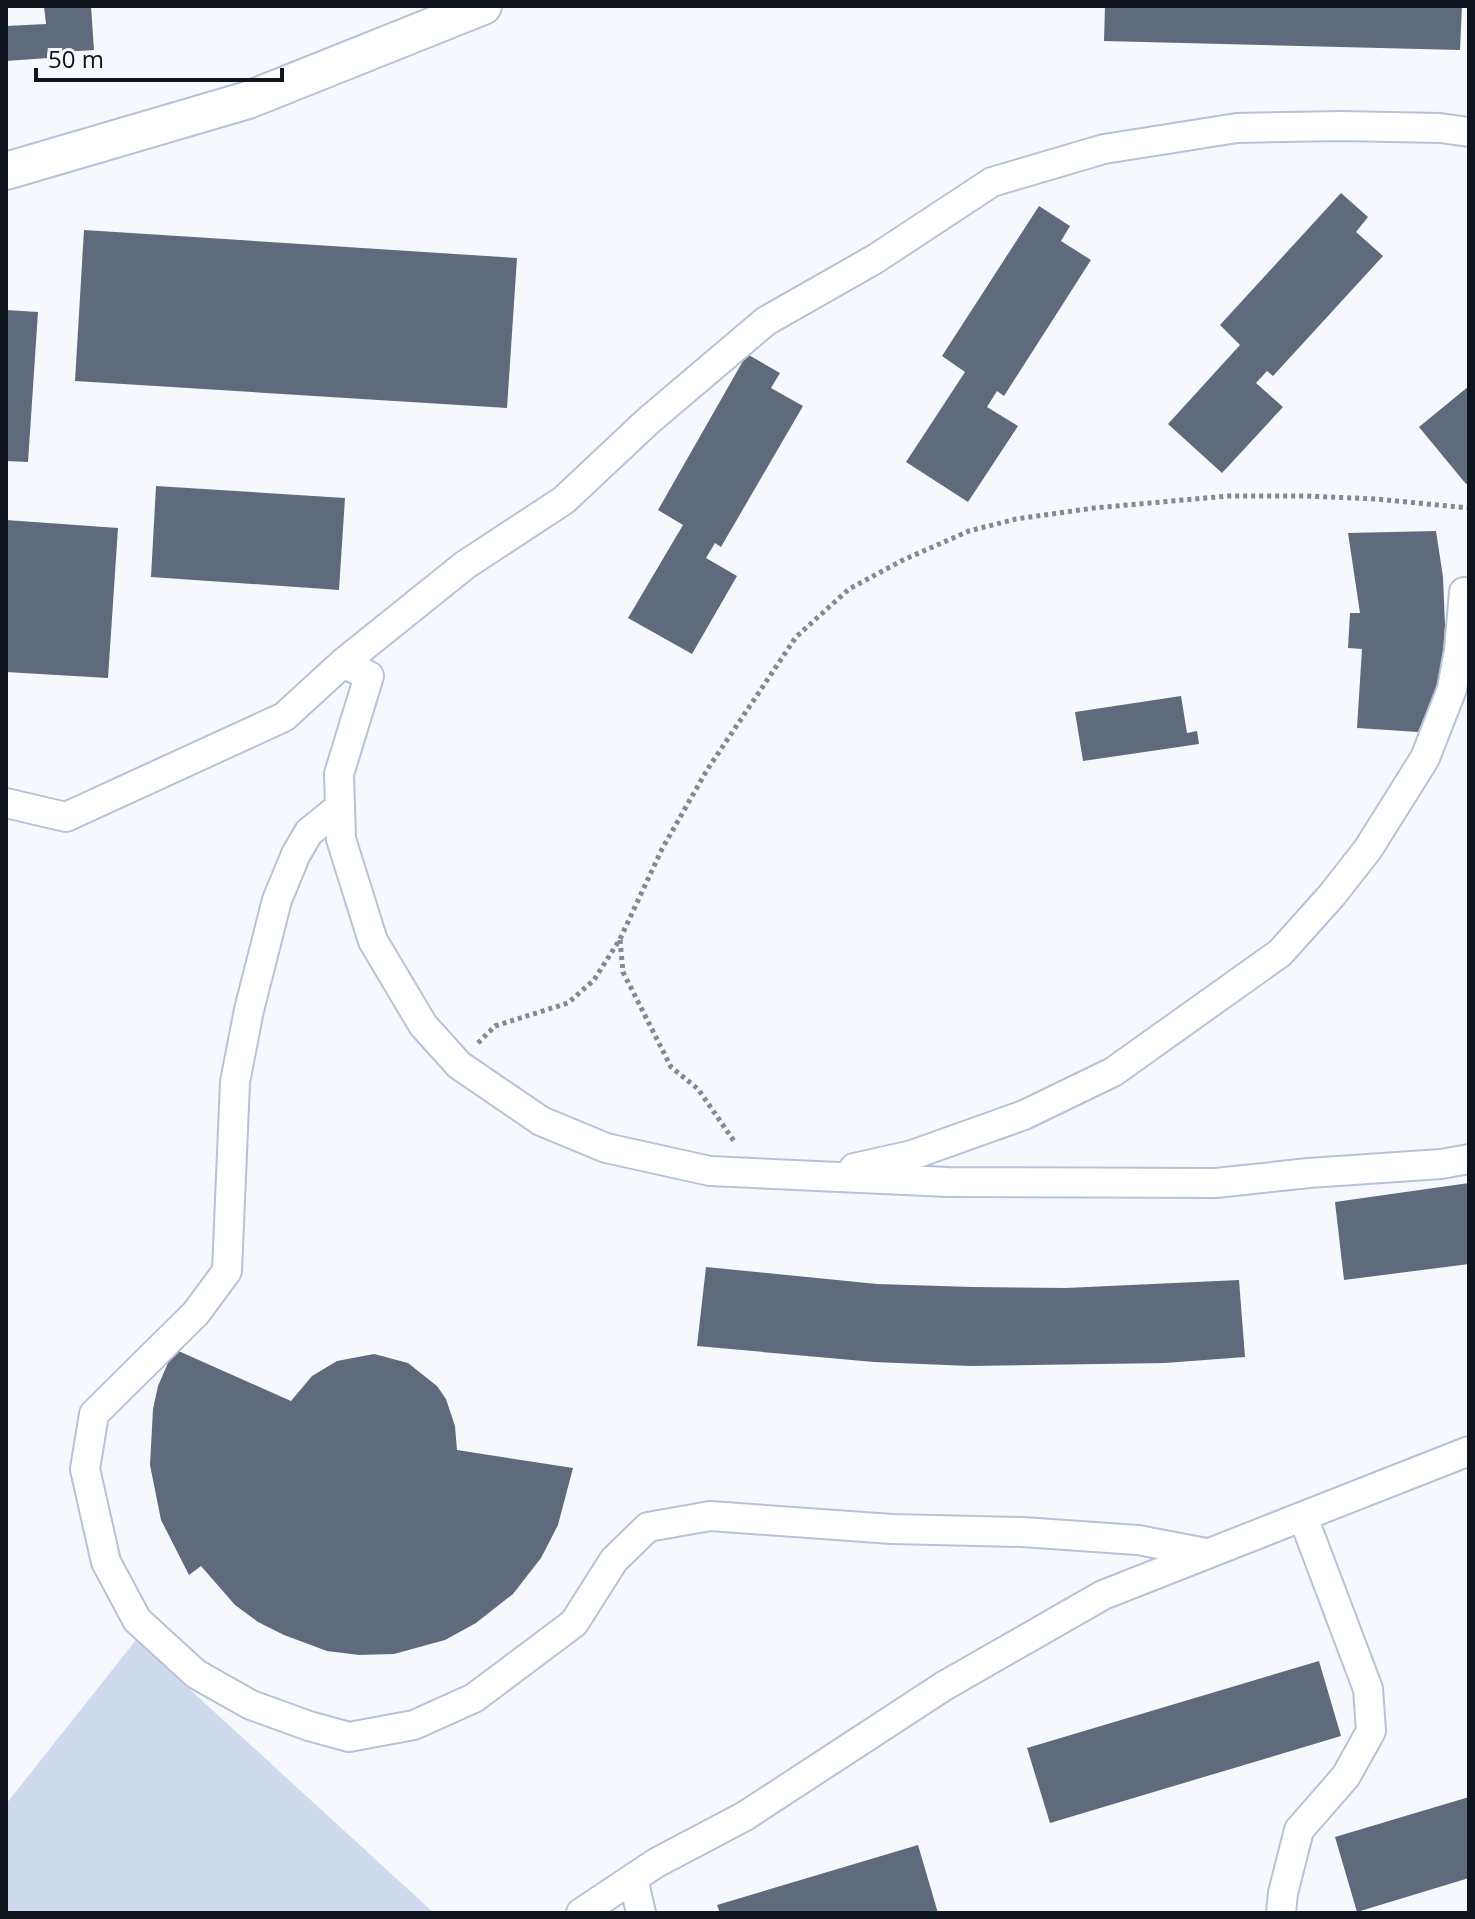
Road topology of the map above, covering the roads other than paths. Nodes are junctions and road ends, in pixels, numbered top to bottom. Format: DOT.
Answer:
graph roads {
  1 [pos="483,6"];
  2 [pos="432,17"];
  3 [pos="1469,132"];
  4 [pos="6,171"];
  5 [pos="1464,592"];
  6 [pos="343,663"];
  7 [pos="6,803"];
  8 [pos="340,807"];
  9 [pos="1469,1159"];
  10 [pos="814,1176"];
  11 [pos="1469,1451"];
  12 [pos="1303,1517"];
  13 [pos="1206,1553"];
  14 [pos="633,1878"];
  15 [pos="581,1913"];
  16 [pos="641,1913"];
  17 [pos="1281,1913"];
  1 -- 2 [label="street"];
  2 -- 4 [label="street"];
  3 -- 6 [label="street"];
  5 -- 10 [label="street"];
  6 -- 7 [label="street"];
  6 -- 8 [label="street"];
  8 -- 10 [label="street"];
  8 -- 13 [label="street"];
  9 -- 10 [label="street"];
  11 -- 12 [label="street"];
  12 -- 13 [label="street"];
  12 -- 17 [label="street"];
  13 -- 14 [label="street"];
  14 -- 15 [label="street"];
  14 -- 16 [label="street"];
}
